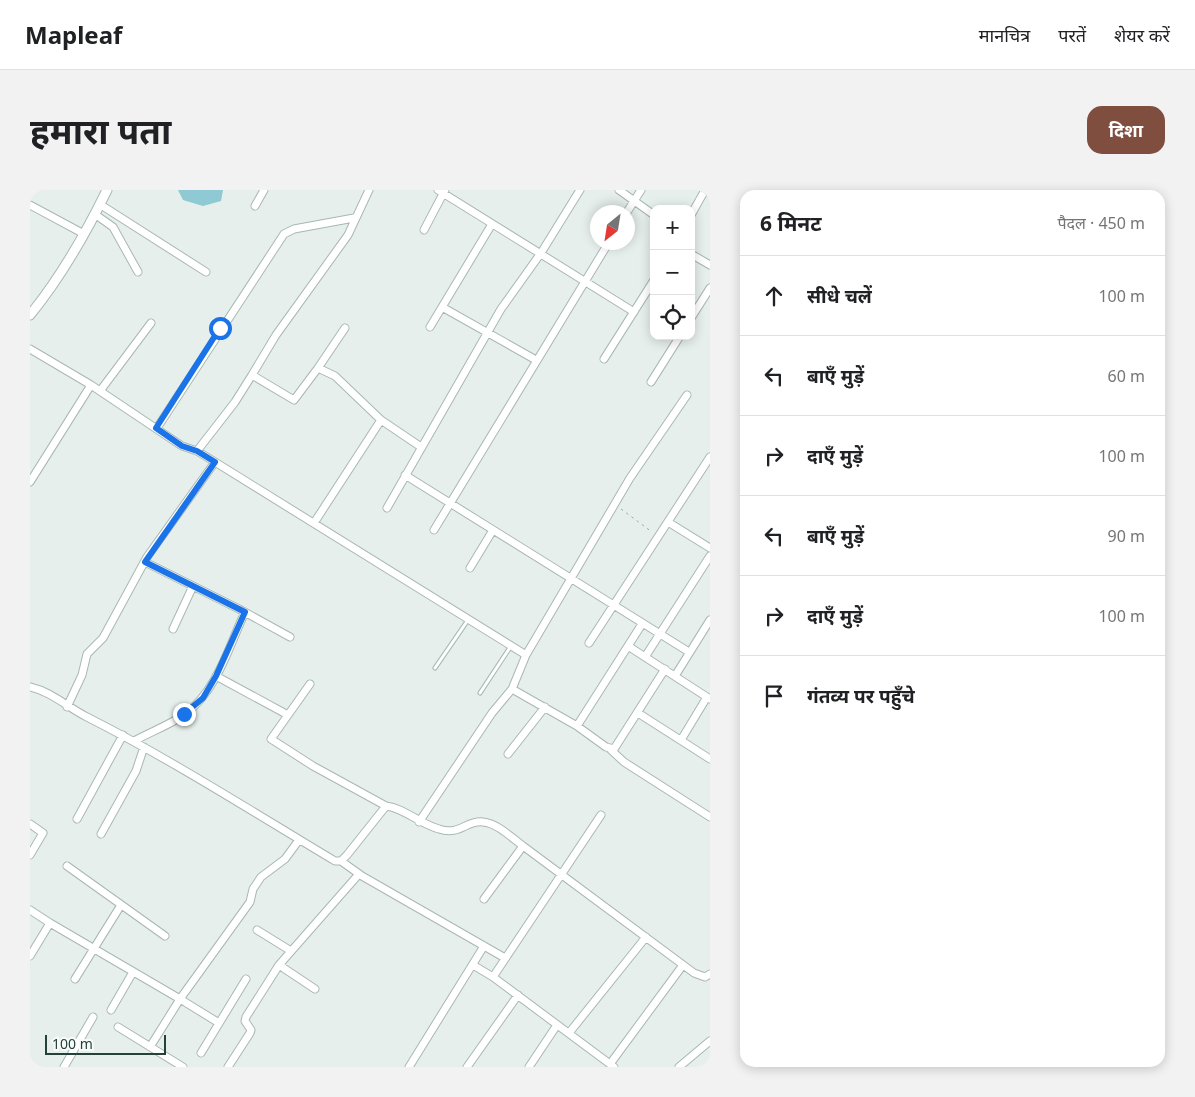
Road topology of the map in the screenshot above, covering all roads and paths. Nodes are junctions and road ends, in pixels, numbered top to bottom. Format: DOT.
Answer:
graph roads {
  1 [pos="264,190"];
  2 [pos="369,190"];
  3 [pos="580,190"];
  4 [pos="618,190"];
  5 [pos="641,190"];
  6 [pos="705,190"];
  7 [pos="105,191"];
  8 [pos="442,191"];
  9 [pos="634,202"];
  10 [pos="30,205"];
  11 [pos="101,205"];
  12 [pos="632,205"];
  13 [pos="255,206"];
  14 [pos="695,208"];
  15 [pos="650,212"];
  16 [pos="96,215"];
  17 [pos="354,218"];
  18 [pos="492,224"];
  19 [pos="424,230"];
  20 [pos="84,234"];
  21 [pos="604,250"];
  22 [pos="541,253"];
  23 [pos="695,256"];
  24 [pos="710,265"];
  25 [pos="138,272"];
  26 [pos="206,272"];
  27 [pos="584,282"];
  28 [pos="650,286"];
  29 [pos="710,288"];
  30 [pos="442,307"];
  31 [pos="634,312"];
  32 [pos="695,312"];
  33 [pos="30,315"];
  34 [pos="151,323"];
  35 [pos="430,326"];
  36 [pos="345,328"];
  37 [pos="488,332"];
  38 [pos="677,340"];
  39 [pos="30,348"];
  40 [pos="604,359"];
  41 [pos="536,360"];
  42 [pos="318,368"];
  43 [pos="252,375"];
  44 [pos="651,382"];
  45 [pos="91,385"];
  46 [pos="100,391"];
  47 [pos="687,395"];
  48 [pos="381,420"];
  49 [pos="156,428"];
  50 [pos="422,447"];
  51 [pos="197,451"];
  52 [pos="710,457"];
  53 [pos="215,462"];
  54 [pos="405,475"];
  55 [pos="30,482"];
  56 [pos="450,504"];
  57 [pos="615,504"];
  58 [pos="387,508"];
  59 [pos="668,522"];
  60 [pos="314,523"];
  61 [pos="434,530"];
  62 [pos="494,530"];
  63 [pos="659,536"];
  64 [pos="710,548"];
  65 [pos="710,556"];
  66 [pos="145,562"];
  67 [pos="470,568"];
  68 [pos="571,577"];
  69 [pos="193,586"];
  70 [pos="614,604"];
  71 [pos="245,612"];
  72 [pos="468,620"];
  73 [pos="710,620"];
  74 [pos="642,624"];
  75 [pos="173,629"];
  76 [pos="660,634"];
  77 [pos="290,637"];
  78 [pos="588,643"];
  79 [pos="511,646"];
  80 [pos="628,646"];
  81 [pos="689,652"];
  82 [pos="526,655"];
  83 [pos="645,656"];
  84 [pos="435,668"];
  85 [pos="665,669"];
  86 [pos="216,676"];
  87 [pos="676,676"];
  88 [pos="310,684"];
  89 [pos="30,687"];
  90 [pos="512,688"];
  91 [pos="480,693"];
  92 [pos="709,698"];
  93 [pos="67,707"];
  94 [pos="545,707"];
  95 [pos="638,713"];
  96 [pos="288,716"];
  97 [pos="577,726"];
  98 [pos="124,735"];
  99 [pos="681,740"];
  100 [pos="134,741"];
  101 [pos="144,747"];
  102 [pos="610,749"];
  103 [pos="508,754"];
  104 [pos="710,759"];
  105 [pos="386,806"];
  106 [pos="600,815"];
  107 [pos="710,817"];
  108 [pos="77,819"];
  109 [pos="420,822"];
  110 [pos="30,824"];
  111 [pos="101,834"];
  112 [pos="299,840"];
  113 [pos="523,846"];
  114 [pos="30,855"];
  115 [pos="341,861"];
  116 [pos="68,866"];
  117 [pos="561,873"];
  118 [pos="359,874"];
  119 [pos="484,899"];
  120 [pos="121,905"];
  121 [pos="30,910"];
  122 [pos="50,922"];
  123 [pos="257,930"];
  124 [pos="165,936"];
  125 [pos="646,937"];
  126 [pos="484,946"];
  127 [pos="93,950"];
  128 [pos="291,951"];
  129 [pos="30,956"];
  130 [pos="504,958"];
  131 [pos="683,964"];
  132 [pos="279,965"];
  133 [pos="473,965"];
  134 [pos="133,972"];
  135 [pos="494,977"];
  136 [pos="708,978"];
  137 [pos="75,979"];
  138 [pos="246,979"];
  139 [pos="315,989"];
  140 [pos="518,995"];
  141 [pos="180,999"];
  142 [pos="111,1010"];
  143 [pos="93,1017"];
  144 [pos="219,1023"];
  145 [pos="557,1025"];
  146 [pos="118,1027"];
  147 [pos="569,1033"];
  148 [pos="710,1041"];
  149 [pos="150,1047"];
  150 [pos="201,1053"];
  151 [pos="612,1065"];
  152 [pos="64,1067"];
  153 [pos="183,1067"];
  154 [pos="228,1067"];
  155 [pos="409,1067"];
  156 [pos="468,1067"];
  157 [pos="529,1067"];
  158 [pos="679,1067"];
  1 -- 13 [label="street"];
  2 -- 17 [label="street"];
  3 -- 22 [label="street"];
  4 -- 9 [label="street"];
  5 -- 9 [label="street"];
  6 -- 14 [label="street"];
  7 -- 11 [label="street"];
  8 -- 18 [label="street"];
  8 -- 19 [label="street"];
  9 -- 12 [label="street"];
  9 -- 15 [label="street"];
  10 -- 20 [label="street"];
  11 -- 16 [label="street"];
  11 -- 26 [label="street"];
  16 -- 20 [label="street"];
  16 -- 25 [label="street"];
  17 -- 43 [label="street"];
  17 -- 49 [label="street"];
  18 -- 22 [label="street"];
  18 -- 30 [label="street"];
  20 -- 33 [label="street"];
  21 -- 27 [label="street"];
  22 -- 27 [label="street"];
  22 -- 37 [label="street"];
  23 -- 24 [label="street"];
  27 -- 31 [label="street"];
  27 -- 41 [label="street"];
  28 -- 31 [label="street"];
  29 -- 32 [label="street"];
  30 -- 35 [label="street"];
  30 -- 37 [label="street"];
  31 -- 40 [label="street"];
  34 -- 46 [label="street"];
  36 -- 42 [label="street"];
  37 -- 41 [label="street"];
  37 -- 50 [label="street"];
  38 -- 44 [label="street"];
  39 -- 45 [label="street"];
  41 -- 56 [label="street"];
  42 -- 43 [label="street"];
  42 -- 48 [label="street"];
  43 -- 51 [label="street"];
  45 -- 46 [label="street"];
  45 -- 55 [label="street"];
  46 -- 49 [label="street"];
  47 -- 57 [label="street"];
  48 -- 50 [label="street"];
  48 -- 60 [label="street"];
  49 -- 51 [label="street"];
  50 -- 54 [label="street"];
  51 -- 53 [label="street"];
  52 -- 59 [label="street"];
  53 -- 60 [label="street"];
  53 -- 66 [label="street"];
  54 -- 56 [label="street"];
  54 -- 58 [label="street"];
  56 -- 61 [label="street"];
  56 -- 62 [label="street"];
  57 -- 63 [label="path"];
  57 -- 68 [label="street"];
  59 -- 63 [label="street"];
  59 -- 64 [label="street"];
  60 -- 72 [label="street"];
  62 -- 67 [label="street"];
  62 -- 68 [label="street"];
  63 -- 70 [label="street"];
  65 -- 76 [label="street"];
  66 -- 69 [label="street"];
  66 -- 93 [label="street"];
  68 -- 70 [label="street"];
  68 -- 82 [label="street"];
  69 -- 71 [label="street"];
  69 -- 75 [label="street"];
  70 -- 74 [label="street"];
  70 -- 78 [label="street"];
  71 -- 77 [label="street"];
  71 -- 86 [label="street"];
  72 -- 79 [label="street"];
  72 -- 84 [label="lane"];
  73 -- 81 [label="street"];
  74 -- 76 [label="street"];
  74 -- 80 [label="street"];
  76 -- 81 [label="street"];
  76 -- 83 [label="street"];
  79 -- 82 [label="street"];
  79 -- 91 [label="lane"];
  80 -- 83 [label="street"];
  80 -- 97 [label="street"];
  81 -- 87 [label="street"];
  82 -- 90 [label="street"];
  83 -- 85 [label="street"];
  85 -- 87 [label="street"];
  85 -- 95 [label="street"];
  86 -- 96 [label="street"];
  86 -- 100 [label="street"];
  87 -- 92 [label="street"];
  88 -- 96 [label="street"];
  89 -- 93 [label="street"];
  90 -- 94 [label="street"];
  90 -- 109 [label="street"];
  92 -- 99 [label="street"];
  93 -- 98 [label="street"];
  94 -- 97 [label="street"];
  94 -- 103 [label="street"];
  95 -- 99 [label="street"];
  95 -- 102 [label="street"];
  96 -- 105 [label="street"];
  97 -- 102 [label="street"];
  98 -- 100 [label="street"];
  98 -- 108 [label="street"];
  99 -- 104 [label="street"];
  100 -- 101 [label="street"];
  101 -- 111 [label="street"];
  101 -- 112 [label="street"];
  102 -- 107 [label="street"];
  105 -- 109 [label="street"];
  105 -- 115 [label="street"];
  106 -- 117 [label="street"];
  109 -- 113 [label="street"];
  110 -- 114 [label="street"];
  112 -- 115 [label="street"];
  112 -- 141 [label="street"];
  113 -- 117 [label="street"];
  113 -- 119 [label="street"];
  115 -- 118 [label="street"];
  116 -- 120 [label="street"];
  117 -- 125 [label="street"];
  117 -- 130 [label="street"];
  118 -- 126 [label="street"];
  118 -- 128 [label="street"];
  120 -- 124 [label="street"];
  120 -- 127 [label="street"];
  121 -- 122 [label="street"];
  122 -- 127 [label="street"];
  122 -- 129 [label="street"];
  123 -- 128 [label="street"];
  125 -- 131 [label="street"];
  125 -- 147 [label="street"];
  126 -- 130 [label="street"];
  126 -- 133 [label="street"];
  127 -- 134 [label="street"];
  127 -- 137 [label="street"];
  128 -- 132 [label="street"];
  130 -- 135 [label="street"];
  131 -- 136 [label="street"];
  131 -- 151 [label="street"];
  132 -- 139 [label="street"];
  132 -- 154 [label="street"];
  133 -- 135 [label="street"];
  133 -- 155 [label="street"];
  134 -- 141 [label="street"];
  134 -- 142 [label="street"];
  135 -- 140 [label="street"];
  138 -- 144 [label="street"];
  140 -- 145 [label="street"];
  140 -- 156 [label="street"];
  141 -- 144 [label="street"];
  141 -- 149 [label="street"];
  143 -- 152 [label="street"];
  144 -- 150 [label="street"];
  145 -- 147 [label="street"];
  145 -- 157 [label="street"];
  146 -- 149 [label="street"];
  147 -- 151 [label="street"];
  148 -- 158 [label="street"];
  149 -- 153 [label="street"];
}
